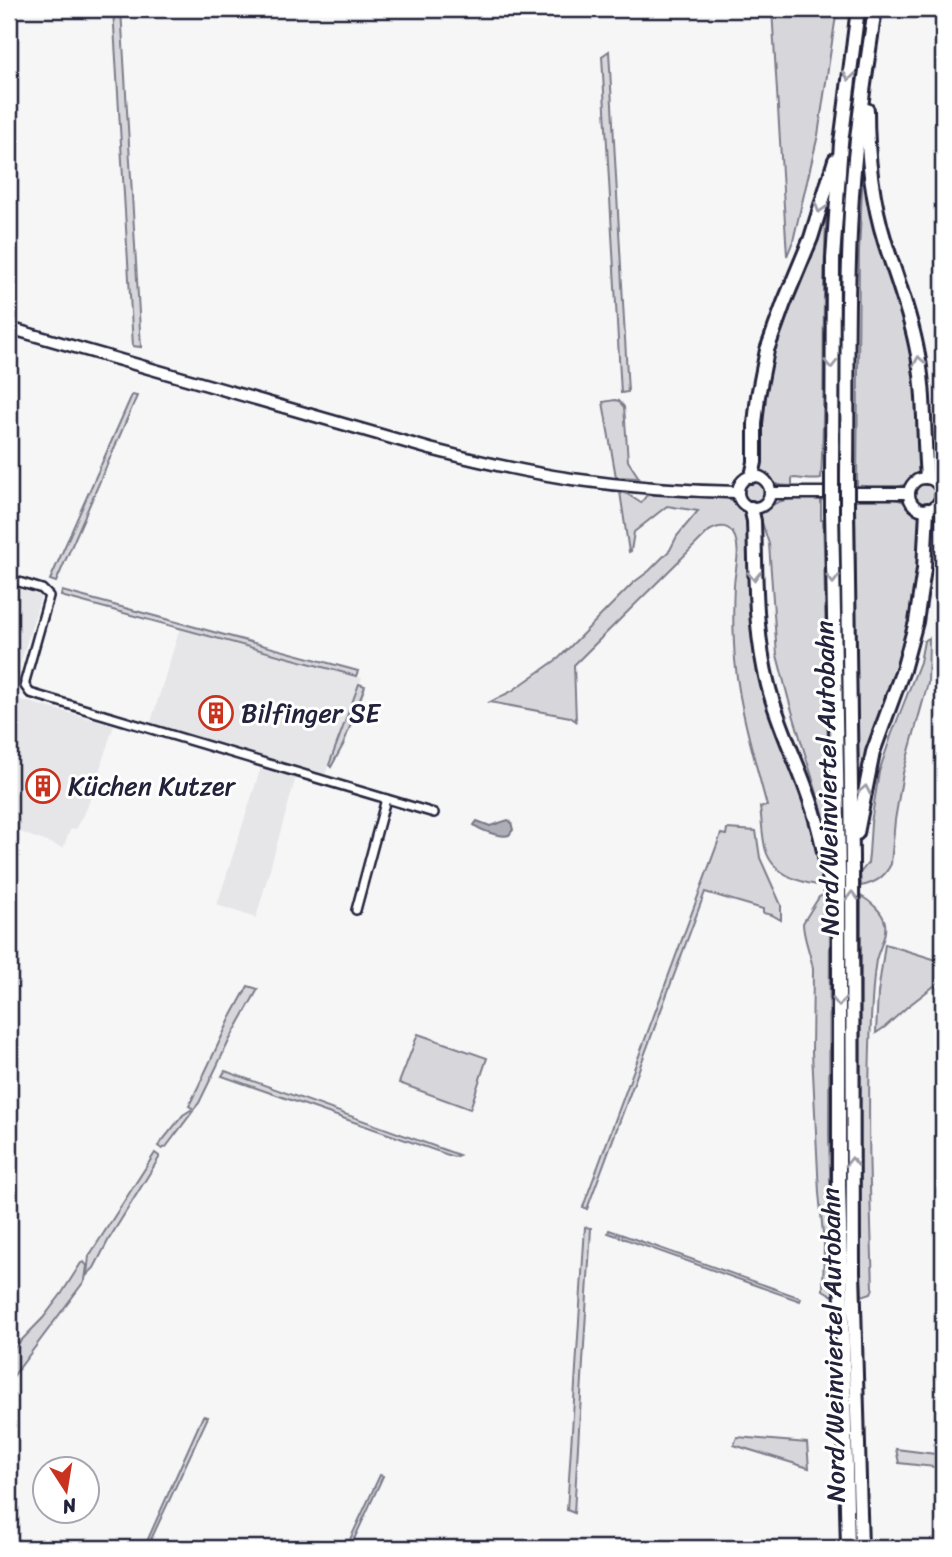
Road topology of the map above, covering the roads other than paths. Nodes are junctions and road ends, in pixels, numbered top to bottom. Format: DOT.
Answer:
graph roads {
  1 [pos="858,9"];
  2 [pos="875,9"];
  3 [pos="866,71"];
  4 [pos="841,144"];
  5 [pos="9,328"];
  6 [pos="752,476"];
  7 [pos="927,478"];
  8 [pos="738,492"];
  9 [pos="771,493"];
  10 [pos="909,493"];
  11 [pos="751,508"];
  12 [pos="927,510"];
  13 [pos="9,579"];
  14 [pos="386,800"];
  15 [pos="434,813"];
  16 [pos="852,858"];
  17 [pos="356,910"];
  18 [pos="839,933"];
  19 [pos="848,1548"];
  20 [pos="861,1548"];
  1 -- 4 [label="highway, Nord/Weinviertel Autobahn, one-way"];
  2 -- 3 [label="highway, Nord/Weinviertel Autobahn"];
  7 -- 3 [label="highway, one-way"];
  3 -- 16 [label="highway, Nord/Weinviertel Autobahn, bridge"];
  4 -- 6 [label="highway, one-way"];
  4 -- 18 [label="highway, Nord/Weinviertel Autobahn, one-way, bridge"];
  5 -- 8 [label="main road"];
  6 -- 8 [label="main road"];
  6 -- 9 [label="main road"];
  7 -- 10 [label="main road"];
  7 -- 12 [label="main road"];
  8 -- 11 [label="main road"];
  9 -- 10 [label="main road"];
  9 -- 11 [label="main road"];
  10 -- 12 [label="main road"];
  11 -- 18 [label="highway, one-way"];
  16 -- 12 [label="highway, one-way"];
  13 -- 14 [label="street"];
  14 -- 15 [label="street"];
  14 -- 17 [label="street"];
  20 -- 16 [label="highway, Nord/Weinviertel Autobahn, one-way"];
  18 -- 19 [label="highway, Nord/Weinviertel Autobahn, one-way"];
}
